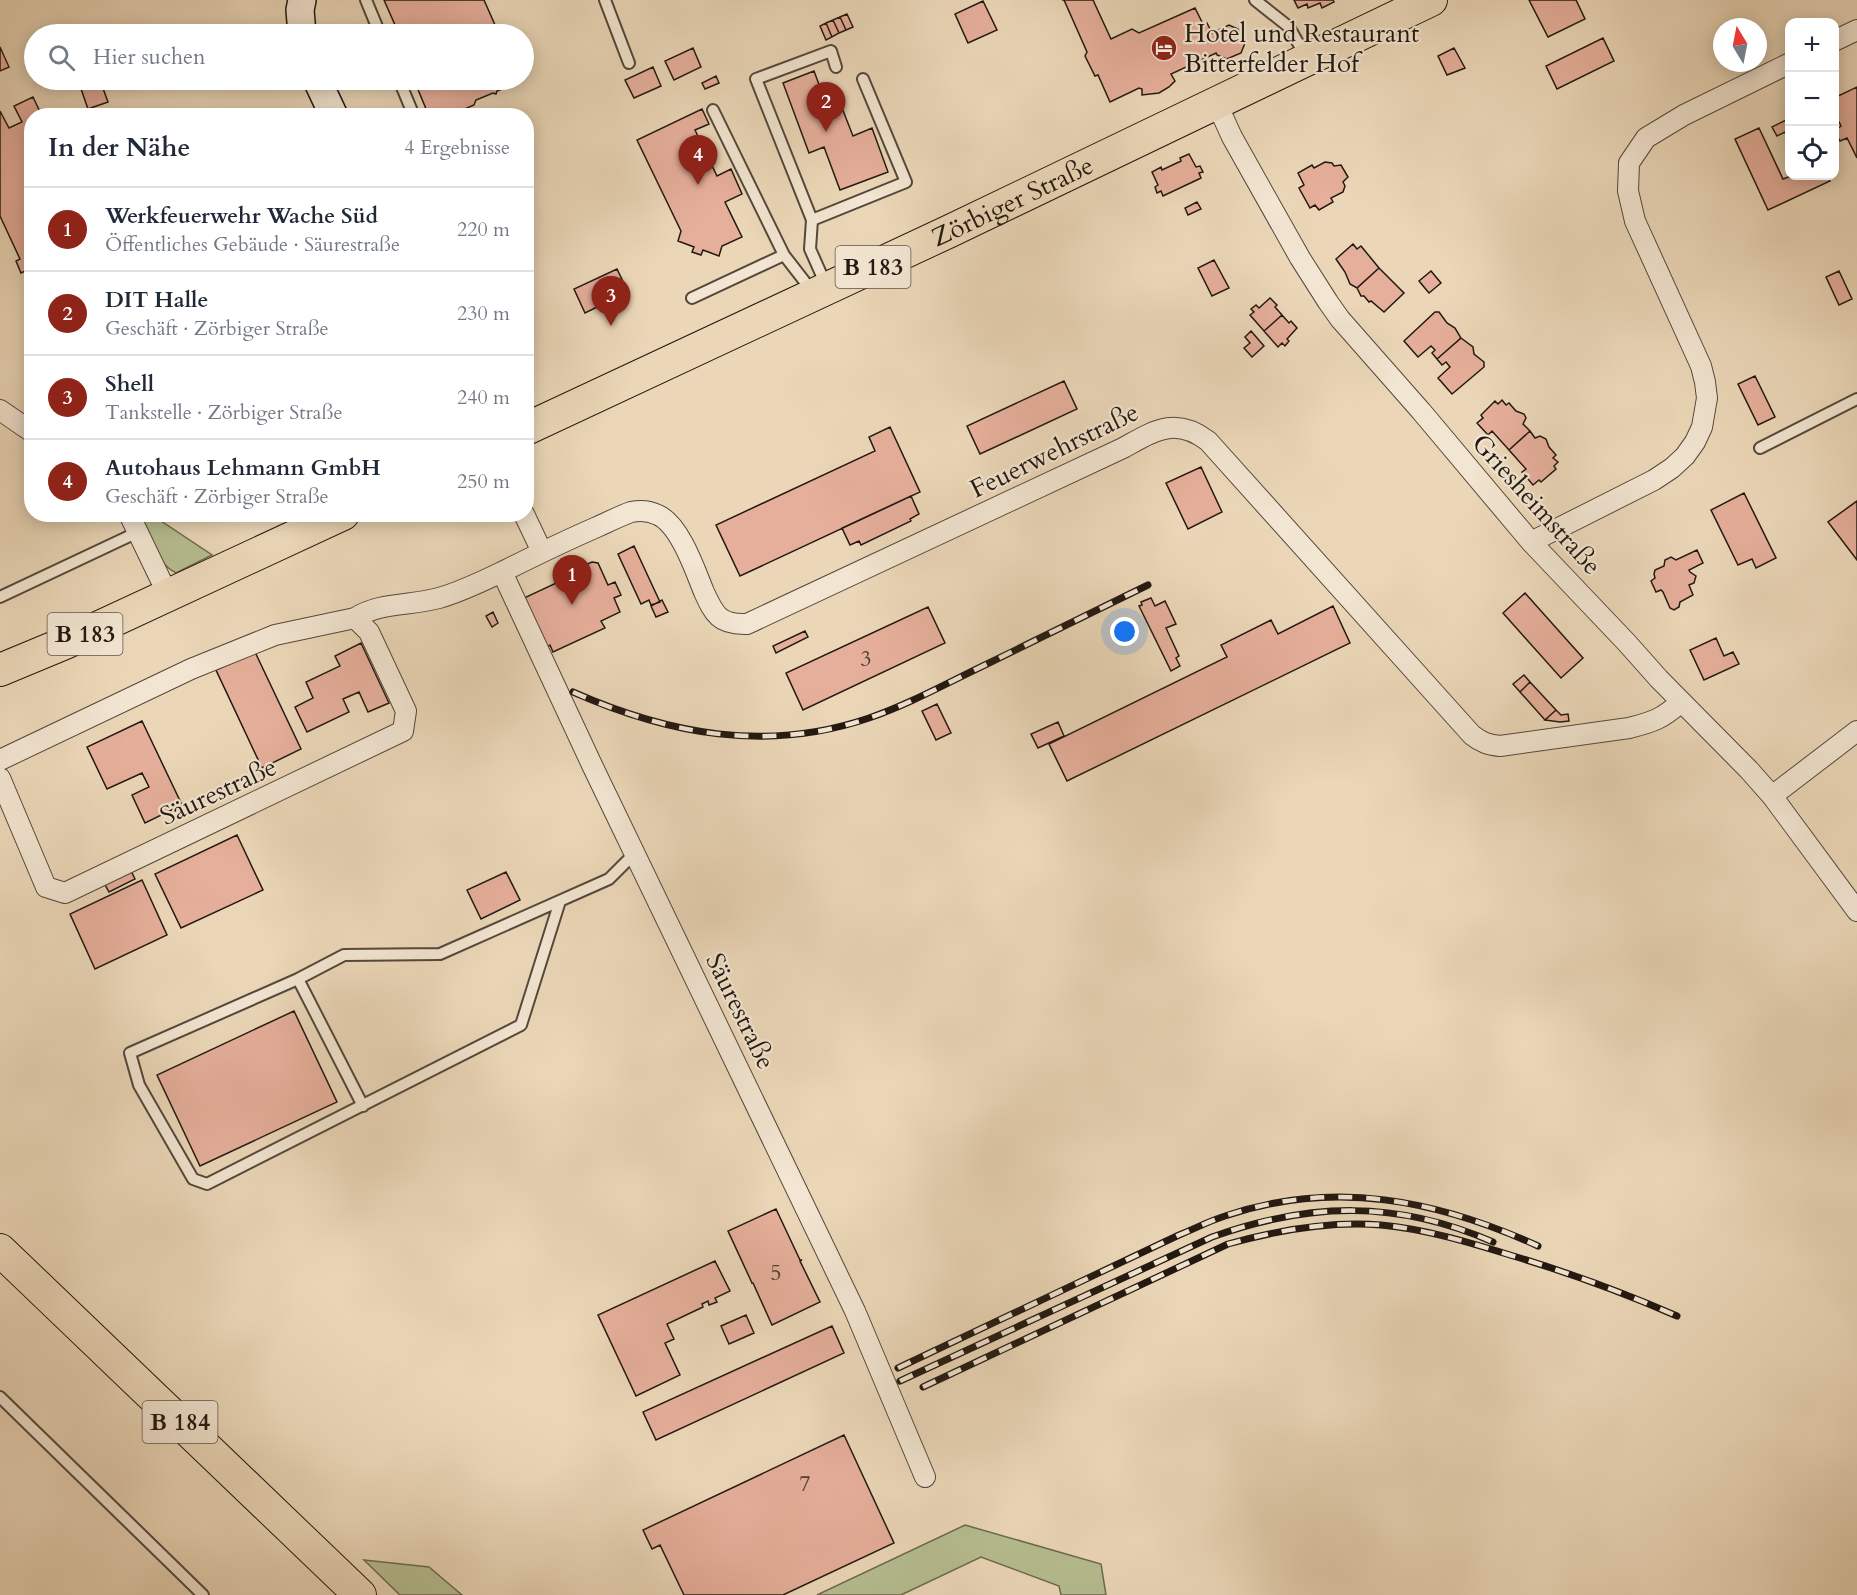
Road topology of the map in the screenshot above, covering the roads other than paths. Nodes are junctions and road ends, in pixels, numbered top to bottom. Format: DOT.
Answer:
graph roads {
  1 [pos="302,0"];
  2 [pos="366,0"];
  3 [pos="605,0"];
  4 [pos="1255,0"];
  5 [pos="1431,0"];
  6 [pos="301,24"];
  7 [pos="376,24"];
  8 [pos="1857,30"];
  9 [pos="1839,39"];
  10 [pos="1308,59"];
  11 [pos="629,63"];
  12 [pos="1785,65"];
  13 [pos="837,67"];
  14 [pos="863,79"];
  15 [pos="322,90"];
  16 [pos="403,90"];
  17 [pos="1217,104"];
  18 [pos="330,108"];
  19 [pos="411,108"];
  20 [pos="712,110"];
  21 [pos="812,220"];
  22 [pos="784,255"];
  23 [pos="821,291"];
  24 [pos="692,298"];
  25 [pos="1857,399"];
  26 [pos="0,410"];
  27 [pos="534,425"];
  28 [pos="24,426"];
  29 [pos="1760,448"];
  30 [pos="326,522"];
  31 [pos="528,522"];
  32 [pos="134,523"];
  33 [pos="1531,542"];
  34 [pos="542,552"];
  35 [pos="502,572"];
  36 [pos="168,596"];
  37 [pos="0,597"];
  38 [pos="355,618"];
  39 [pos="0,670"];
  40 [pos="1681,702"];
  41 [pos="1857,731"];
  42 [pos="0,760"];
  43 [pos="0,778"];
  44 [pos="1772,796"];
  45 [pos="635,853"];
  46 [pos="560,901"];
  47 [pos="1857,911"];
  48 [pos="298,979"];
  49 [pos="363,1106"];
  50 [pos="0,1250"];
  51 [pos="0,1397"];
  52 [pos="925,1477"];
  53 [pos="190,1583"];
  54 [pos="186,1595"];
  55 [pos="203,1595"];
  56 [pos="360,1595"];
  1 -- 6 [label="street"];
  2 -- 7 [label="lane"];
  3 -- 11 [label="lane"];
  4 -- 10 [label="lane"];
  5 -- 10 [label="main road, Zörbiger Straße / B 183"];
  8 -- 9 [label="street"];
  10 -- 17 [label="main road, Zörbiger Straße / B 183"];
  12 -- 33 [label="street"];
  13 -- 21 [label="lane"];
  14 -- 21 [label="lane"];
  15 -- 18 [label="street"];
  16 -- 19 [label="lane"];
  17 -- 23 [label="main road, Zörbiger Straße / B 183"];
  17 -- 33 [label="street, Griesheimstraße"];
  20 -- 22 [label="lane"];
  21 -- 23 [label="lane"];
  22 -- 23 [label="lane"];
  22 -- 24 [label="lane"];
  23 -- 27 [label="main road, Zörbiger Straße / B 183"];
  25 -- 29 [label="lane"];
  26 -- 28 [label="street"];
  30 -- 36 [label="main road, B 183"];
  31 -- 34 [label="street"];
  32 -- 36 [label="street"];
  32 -- 37 [label="lane"];
  33 -- 40 [label="street, Griesheimstraße"];
  34 -- 35 [label="street"];
  34 -- 40 [label="street, Feuerwehrstraße"];
  35 -- 38 [label="street"];
  35 -- 45 [label="street, Säurestraße"];
  36 -- 39 [label="main road, B 183"];
  38 -- 42 [label="street"];
  38 -- 43 [label="street, Säurestraße"];
  40 -- 44 [label="street, Griesheimstraße"];
  41 -- 44 [label="street"];
  44 -- 47 [label="street, Griesheimstraße"];
  45 -- 46 [label="lane"];
  45 -- 52 [label="street, Säurestraße"];
  46 -- 48 [label="lane"];
  46 -- 49 [label="lane"];
  48 -- 49 [label="lane"];
  48 -- 49 [label="lane"];
  50 -- 56 [label="main road, B 184"];
  51 -- 53 [label="lane"];
  53 -- 54 [label="lane"];
  53 -- 55 [label="lane"];
}
